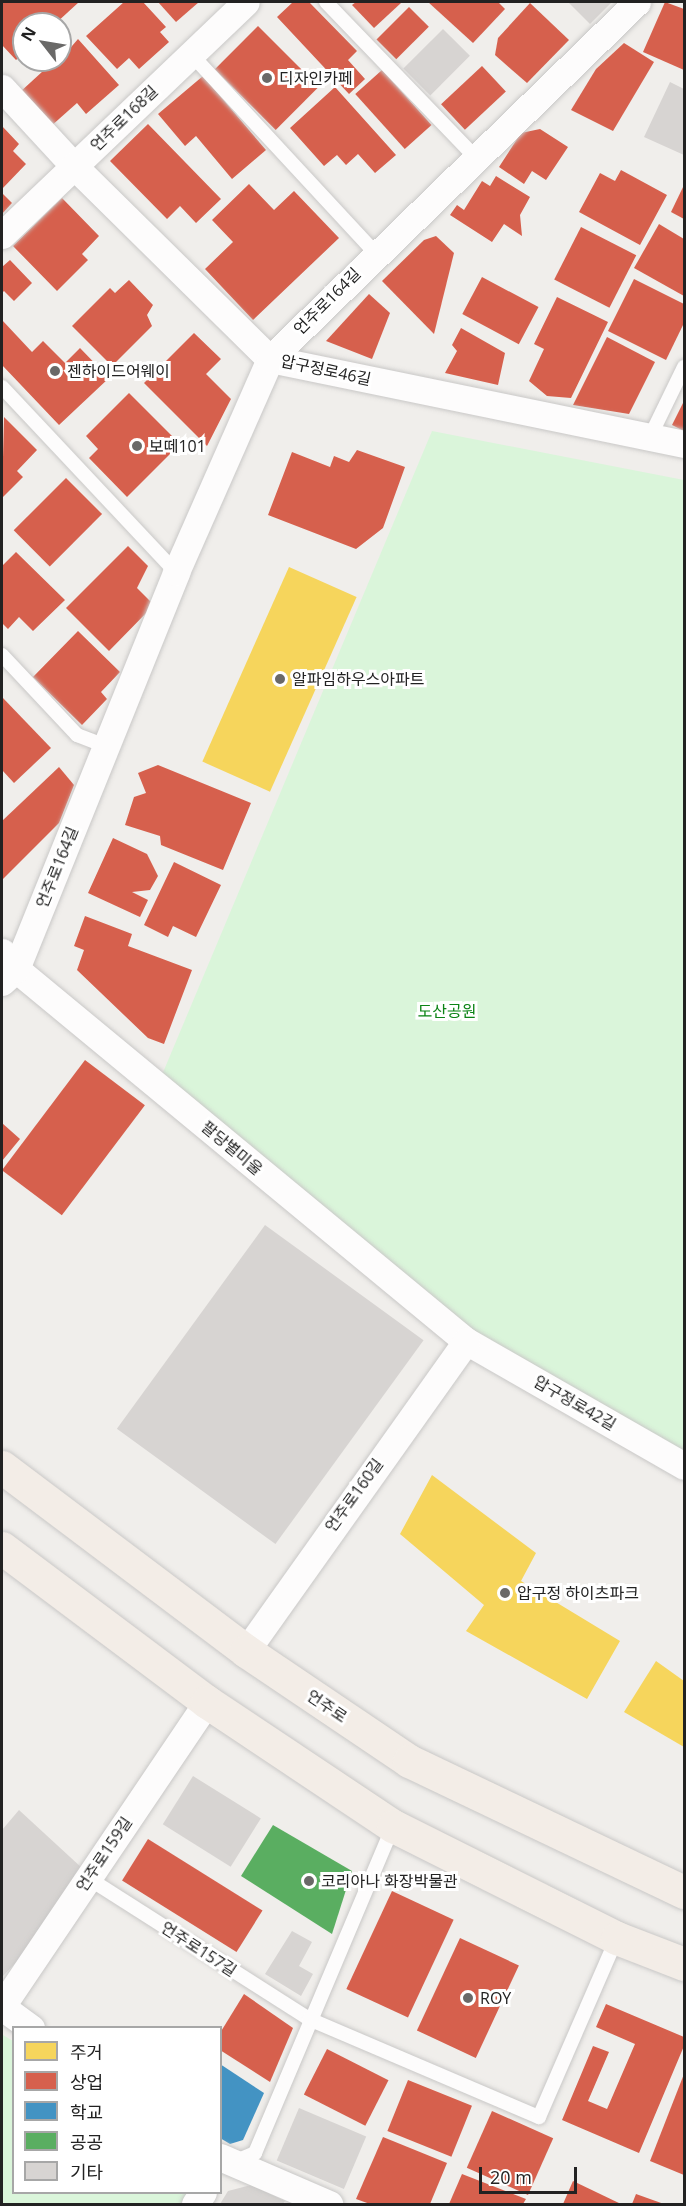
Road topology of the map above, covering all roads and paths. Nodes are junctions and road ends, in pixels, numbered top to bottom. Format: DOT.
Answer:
graph roads {
  1 [pos="246,2"];
  2 [pos="326,2"];
  3 [pos="637,2"];
  4 [pos="191,54"];
  5 [pos="2,88"];
  6 [pos="476,158"];
  7 [pos="74,166"];
  8 [pos="2,235"];
  9 [pos="375,253"];
  10 [pos="270,358"];
  11 [pos="684,367"];
  12 [pos="2,387"];
  13 [pos="650,437"];
  14 [pos="684,444"];
  15 [pos="176,572"];
  16 [pos="2,655"];
  17 [pos="106,746"];
  18 [pos="6,968"];
  19 [pos="466,1341"];
  20 [pos="684,1466"];
  21 [pos="2,1467"];
  22 [pos="2,1548"];
  23 [pos="246,1651"];
  24 [pos="207,1702"];
  25 [pos="393,1826"];
  26 [pos="88,1878"];
  27 [pos="684,1892"];
  28 [pos="617,1938"];
  29 [pos="684,1964"];
  30 [pos="2,2006"];
  31 [pos="309,2019"];
  32 [pos="28,2026"];
  33 [pos="224,2165"];
  34 [pos="328,2205"];
  1 -- 4 [label="street, 언주로168길"];
  2 -- 6 [label="lane"];
  3 -- 6 [label="street, 언주로164길"];
  4 -- 7 [label="street, 언주로168길"];
  4 -- 9 [label="lane"];
  5 -- 7 [label="street, 압구정로46길"];
  6 -- 9 [label="street, 언주로164길"];
  7 -- 8 [label="street, 언주로168길"];
  7 -- 10 [label="street, 압구정로46길"];
  9 -- 10 [label="street, 언주로164길"];
  10 -- 13 [label="street, 압구정로46길"];
  10 -- 15 [label="street, 언주로164길"];
  11 -- 13 [label="lane"];
  12 -- 15 [label="lane"];
  13 -- 14 [label="street, 압구정로46길"];
  15 -- 17 [label="street, 언주로164길"];
  16 -- 17 [label="lane"];
  17 -- 18 [label="street, 언주로164길"];
  18 -- 19 [label="street, 팔당별미울"];
  19 -- 20 [label="street, 압구정로42길"];
  19 -- 23 [label="street, 언주로160길"];
  21 -- 23 [label="main road, 언주로"];
  22 -- 24 [label="main road"];
  23 -- 27 [label="main road, 언주로"];
  24 -- 25 [label="main road"];
  24 -- 26 [label="street, 언주로159길"];
  25 -- 28 [label="main road"];
  25 -- 31 [label="lane"];
  26 -- 30 [label="street, 언주로159길"];
  26 -- 31 [label="lane, 언주로157길"];
  28 -- 29 [label="main road"];
  28 -- 31 [label="lane, 언주로157길"];
  30 -- 32 [label="street"];
  31 -- 33 [label="lane"];
  33 -- 34 [label="street"];
}
